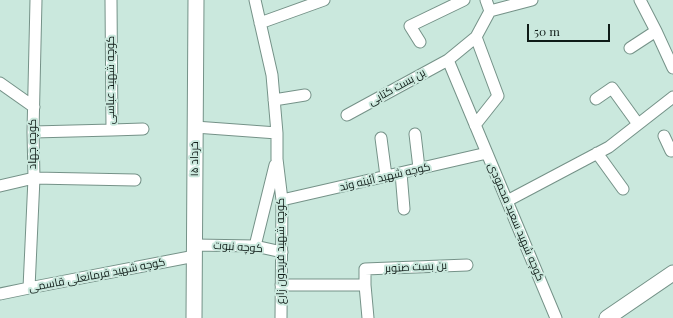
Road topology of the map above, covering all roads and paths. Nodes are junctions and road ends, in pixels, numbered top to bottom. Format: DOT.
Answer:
graph roads {
  1 [pos="36,0"];
  2 [pos="111,0"];
  3 [pos="196,0"];
  4 [pos="255,0"];
  5 [pos="324,0"];
  6 [pos="464,0"];
  7 [pos="532,0"];
  8 [pos="640,0"];
  9 [pos="488,5"];
  10 [pos="260,23"];
  11 [pos="656,31"];
  12 [pos="476,37"];
  13 [pos="420,42"];
  14 [pos="630,48"];
  15 [pos="448,60"];
  16 [pos="672,61"];
  17 [pos="0,83"];
  18 [pos="305,95"];
  19 [pos="673,97"];
  20 [pos="596,99"];
  21 [pos="274,100"];
  22 [pos="34,107"];
  23 [pos="347,114"];
  24 [pos="638,124"];
  25 [pos="475,125"];
  26 [pos="195,127"];
  27 [pos="143,129"];
  28 [pos="112,130"];
  29 [pos="33,132"];
  30 [pos="277,133"];
  31 [pos="415,134"];
  32 [pos="664,136"];
  33 [pos="381,138"];
  34 [pos="673,150"];
  35 [pos="487,152"];
  36 [pos="597,153"];
  37 [pos="277,159"];
  38 [pos="419,168"];
  39 [pos="400,173"];
  40 [pos="386,176"];
  41 [pos="34,178"];
  42 [pos="135,180"];
  43 [pos="0,186"];
  44 [pos="623,189"];
  45 [pos="282,200"];
  46 [pos="507,201"];
  47 [pos="404,209"];
  48 [pos="255,246"];
  49 [pos="195,251"];
  50 [pos="282,252"];
  51 [pos="467,264"];
  52 [pos="673,273"];
  53 [pos="281,285"];
  54 [pos="365,285"];
  55 [pos="29,288"];
  56 [pos="0,294"];
  57 [pos="194,318"];
  58 [pos="281,318"];
  59 [pos="368,318"];
  60 [pos="556,318"];
  61 [pos="607,318"];
  1 -- 22 [label="street, کوچه جهاد"];
  2 -- 28 [label="street, کوچه شهید عباسی"];
  3 -- 26 [label="main road, ۱۵ خرداد"];
  4 -- 10 [label="street, کوچه شهید فریدون زارع"];
  5 -- 10 [label="street"];
  6 -- 13 [label="street"];
  7 -- 9 [label="street"];
  8 -- 11 [label="street"];
  9 -- 12 [label="street"];
  10 -- 21 [label="street, کوچه شهید فریدون زارع"];
  11 -- 14 [label="street"];
  11 -- 16 [label="street"];
  12 -- 15 [label="street, بن بست کتابی"];
  12 -- 25 [label="street"];
  15 -- 23 [label="street, بن بست کتابی"];
  15 -- 25 [label="street, کوچه شهید سعید محمودی"];
  17 -- 22 [label="street"];
  18 -- 21 [label="street"];
  19 -- 24 [label="street"];
  20 -- 24 [label="street"];
  21 -- 30 [label="street, کوچه شهید فریدون زارع"];
  22 -- 29 [label="street, کوچه جهاد"];
  24 -- 36 [label="street"];
  25 -- 35 [label="street, کوچه شهید سعید محمودی"];
  26 -- 30 [label="street"];
  26 -- 49 [label="main road, ۱۵ خرداد"];
  27 -- 28 [label="street"];
  28 -- 29 [label="street, کوچه شهید عباسی"];
  29 -- 41 [label="street, کوچه جهاد"];
  30 -- 37 [label="street, کوچه شهید فریدون زارع"];
  31 -- 38 [label="street"];
  32 -- 34 [label="street"];
  33 -- 40 [label="street"];
  35 -- 38 [label="street, کوچه شهید آئینه وند"];
  35 -- 46 [label="street, کوچه شهید سعید محمودی"];
  36 -- 44 [label="street"];
  36 -- 46 [label="street"];
  37 -- 45 [label="street, کوچه شهید فریدون زارع"];
  37 -- 48 [label="street, کوچه شهید فریدون زارع"];
  38 -- 39 [label="street, کوچه شهید آئینه وند"];
  39 -- 40 [label="street, کوچه شهید آئینه وند"];
  39 -- 47 [label="street"];
  40 -- 45 [label="street, کوچه شهید آئینه وند"];
  41 -- 42 [label="street"];
  41 -- 43 [label="street"];
  41 -- 55 [label="street, کوچه جهاد"];
  45 -- 50 [label="street, کوچه شهید فریدون زارع"];
  46 -- 60 [label="street, کوچه شهید سعید محمودی"];
  48 -- 49 [label="street, کوچه نبوت"];
  48 -- 50 [label="street, کوچه نبوت"];
  49 -- 55 [label="street, کوچه شهید فرمانعلی قاسمی"];
  49 -- 57 [label="main road, ۱۵ خرداد"];
  50 -- 53 [label="street, کوچه شهید فریدون زارع"];
  51 -- 54 [label="street, بن بست صنوبر"];
  52 -- 61 [label="main road"];
  53 -- 54 [label="street"];
  53 -- 58 [label="street, کوچه شهید فریدون زارع"];
  54 -- 59 [label="street"];
  55 -- 56 [label="street, کوچه شهید فرمانعلی قاسمی"];
}
